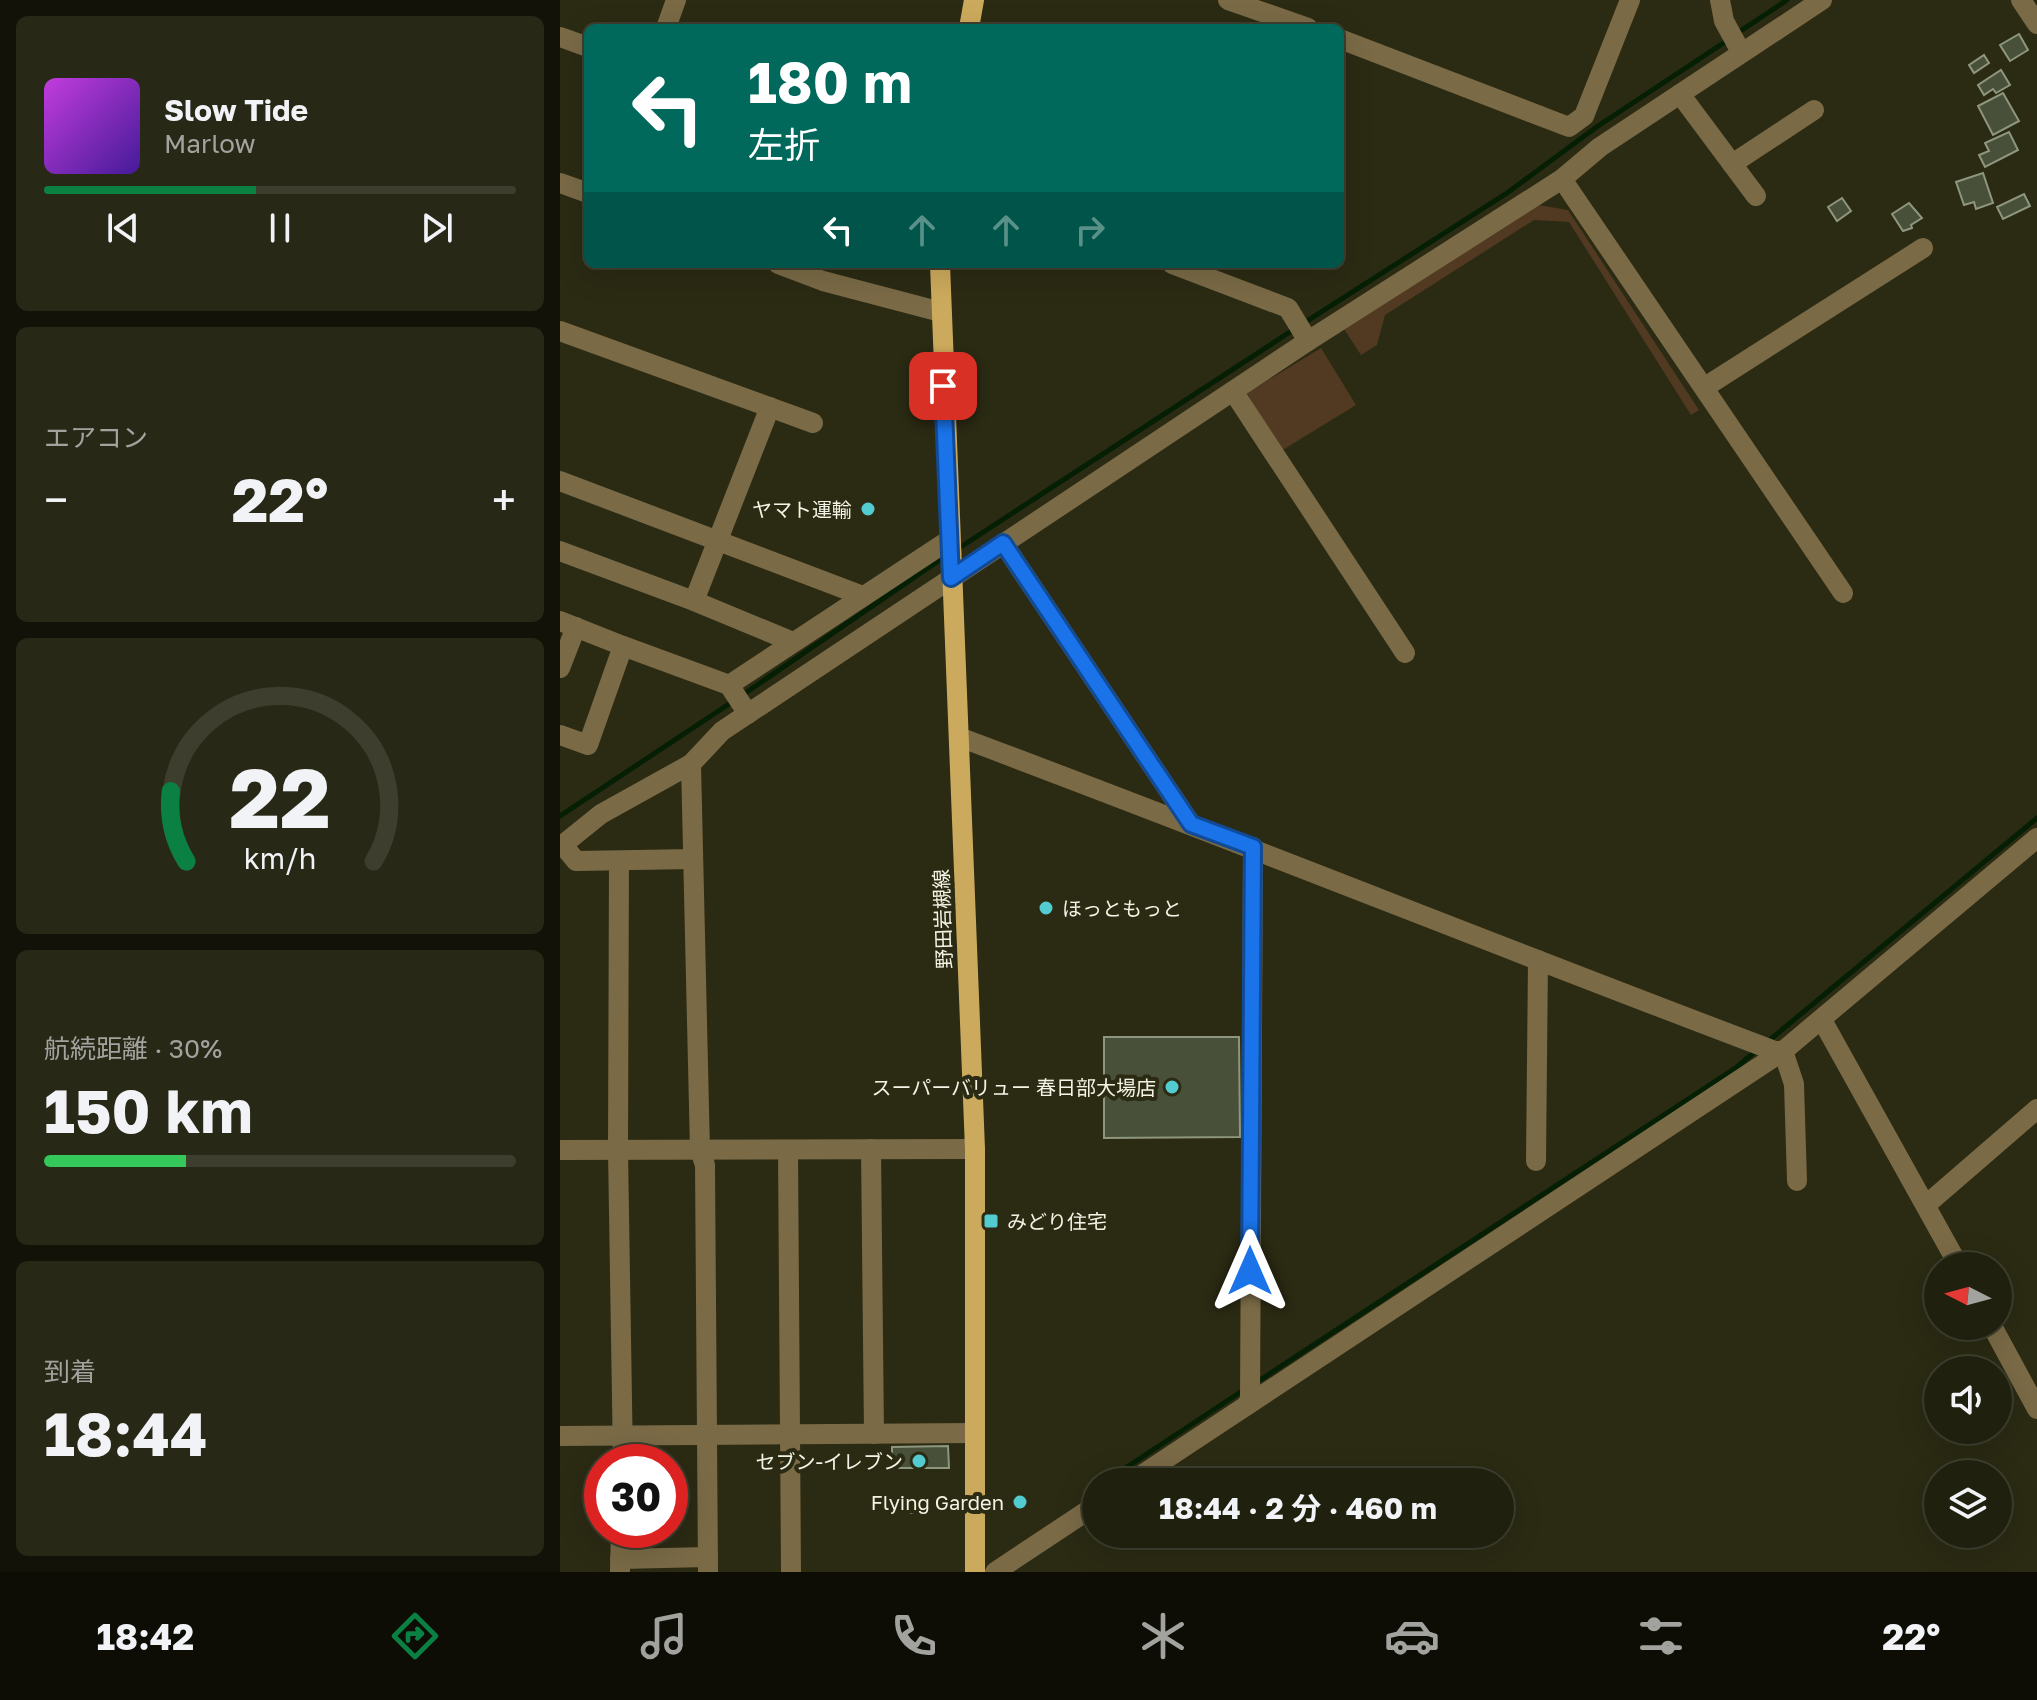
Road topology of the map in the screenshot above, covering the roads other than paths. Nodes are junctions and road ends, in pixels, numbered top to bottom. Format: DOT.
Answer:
graph roads {
  1 [pos="676,0"];
  2 [pos="974,0"];
  3 [pos="1228,0"];
  4 [pos="1630,0"];
  5 [pos="1720,0"];
  6 [pos="1822,0"];
  7 [pos="2021,0"];
  8 [pos="667,24"];
  9 [pos="970,24"];
  10 [pos="1297,24"];
  11 [pos="2037,24"];
  12 [pos="560,37"];
  13 [pos="1344,41"];
  14 [pos="584,46"];
  15 [pos="1741,52"];
  16 [pos="1680,94"];
  17 [pos="1814,110"];
  18 [pos="1732,164"];
  19 [pos="1562,179"];
  20 [pos="560,183"];
  21 [pos="584,192"];
  22 [pos="1756,196"];
  23 [pos="1923,248"];
  24 [pos="789,268"];
  25 [pos="940,268"];
  26 [pos="1183,268"];
  27 [pos="941,312"];
  28 [pos="560,331"];
  29 [pos="1308,341"];
  30 [pos="1705,387"];
  31 [pos="1233,391"];
  32 [pos="770,407"];
  33 [pos="813,423"];
  34 [pos="560,481"];
  35 [pos="716,540"];
  36 [pos="949,540"];
  37 [pos="1003,543"];
  38 [pos="560,551"];
  39 [pos="951,578"];
  40 [pos="1843,593"];
  41 [pos="863,596"];
  42 [pos="694,601"];
  43 [pos="568,624"];
  44 [pos="793,642"];
  45 [pos="623,646"];
  46 [pos="1405,653"];
  47 [pos="560,668"];
  48 [pos="729,685"];
  49 [pos="748,714"];
  50 [pos="560,735"];
  51 [pos="959,737"];
  52 [pos="691,764"];
  53 [pos="1191,824"];
  54 [pos="2037,838"];
  55 [pos="562,846"];
  56 [pos="1253,847"];
  57 [pos="693,859"];
  58 [pos="619,861"];
  59 [pos="1538,960"];
  60 [pos="1822,1020"];
  61 [pos="1779,1051"];
  62 [pos="2037,1109"];
  63 [pos="871,1149"];
  64 [pos="975,1149"];
  65 [pos="560,1150"];
  66 [pos="618,1150"];
  67 [pos="700,1150"];
  68 [pos="788,1150"];
  69 [pos="1536,1161"];
  70 [pos="1797,1181"];
  71 [pos="1926,1205"];
  72 [pos="1951,1252"];
  73 [pos="2000,1340"];
  74 [pos="1248,1402"];
  75 [pos="2037,1409"];
  76 [pos="975,1433"];
  77 [pos="790,1434"];
  78 [pos="874,1434"];
  79 [pos="623,1435"];
  80 [pos="706,1435"];
  81 [pos="560,1436"];
  82 [pos="623,1444"];
  83 [pos="1151,1468"];
  84 [pos="1082,1514"];
  85 [pos="620,1565"];
  86 [pos="708,1565"];
  87 [pos="791,1572"];
  88 [pos="975,1572"];
  89 [pos="995,1572"];
  1 -- 8 [label="street"];
  2 -- 9 [label="main road"];
  3 -- 10 [label="street"];
  4 -- 13 [label="street"];
  5 -- 15 [label="street"];
  6 -- 15 [label="street"];
  7 -- 11 [label="street"];
  12 -- 14 [label="street"];
  15 -- 16 [label="street"];
  16 -- 18 [label="street"];
  16 -- 19 [label="street"];
  17 -- 18 [label="street"];
  18 -- 22 [label="street"];
  19 -- 29 [label="street"];
  19 -- 30 [label="street"];
  20 -- 21 [label="street"];
  23 -- 30 [label="street"];
  24 -- 27 [label="street"];
  25 -- 27 [label="main road, 野田岩槻線"];
  26 -- 29 [label="street"];
  27 -- 36 [label="main road, 野田岩槻線"];
  28 -- 32 [label="street"];
  29 -- 31 [label="street"];
  30 -- 40 [label="street"];
  31 -- 37 [label="street"];
  31 -- 46 [label="street"];
  32 -- 33 [label="street"];
  32 -- 35 [label="street"];
  34 -- 35 [label="street"];
  35 -- 41 [label="street"];
  35 -- 42 [label="street"];
  36 -- 39 [label="main road, 野田岩槻線"];
  36 -- 41 [label="street"];
  37 -- 39 [label="street"];
  37 -- 53 [label="street"];
  38 -- 42 [label="street"];
  39 -- 49 [label="street"];
  39 -- 51 [label="main road, 野田岩槻線"];
  41 -- 44 [label="street"];
  42 -- 44 [label="street"];
  43 -- 45 [label="street"];
  43 -- 47 [label="street"];
  44 -- 48 [label="street"];
  45 -- 48 [label="street"];
  45 -- 50 [label="street"];
  48 -- 49 [label="street"];
  49 -- 52 [label="street"];
  51 -- 53 [label="street"];
  51 -- 64 [label="main road, 野田岩槻線"];
  52 -- 55 [label="street"];
  52 -- 57 [label="street"];
  53 -- 56 [label="street"];
  54 -- 60 [label="street"];
  55 -- 58 [label="street"];
  56 -- 59 [label="street"];
  56 -- 74 [label="street"];
  57 -- 58 [label="street"];
  57 -- 67 [label="street"];
  58 -- 66 [label="street"];
  59 -- 61 [label="street"];
  59 -- 69 [label="street"];
  60 -- 61 [label="street"];
  60 -- 71 [label="street"];
  61 -- 70 [label="street"];
  61 -- 74 [label="street"];
  62 -- 71 [label="street"];
  63 -- 64 [label="street"];
  63 -- 68 [label="street"];
  63 -- 78 [label="street"];
  64 -- 76 [label="main road, 野田岩槻線"];
  65 -- 66 [label="street"];
  66 -- 67 [label="street"];
  66 -- 79 [label="street"];
  67 -- 68 [label="street"];
  67 -- 80 [label="street"];
  68 -- 77 [label="street"];
  71 -- 72 [label="street"];
  73 -- 75 [label="street"];
  74 -- 83 [label="street"];
  76 -- 78 [label="street"];
  76 -- 88 [label="main road, 野田岩槻線"];
  77 -- 78 [label="street"];
  77 -- 80 [label="street"];
  77 -- 87 [label="street"];
  79 -- 80 [label="street"];
  79 -- 81 [label="street"];
  79 -- 82 [label="street"];
  80 -- 86 [label="street"];
  84 -- 89 [label="street"];
  85 -- 86 [label="street"];
}
